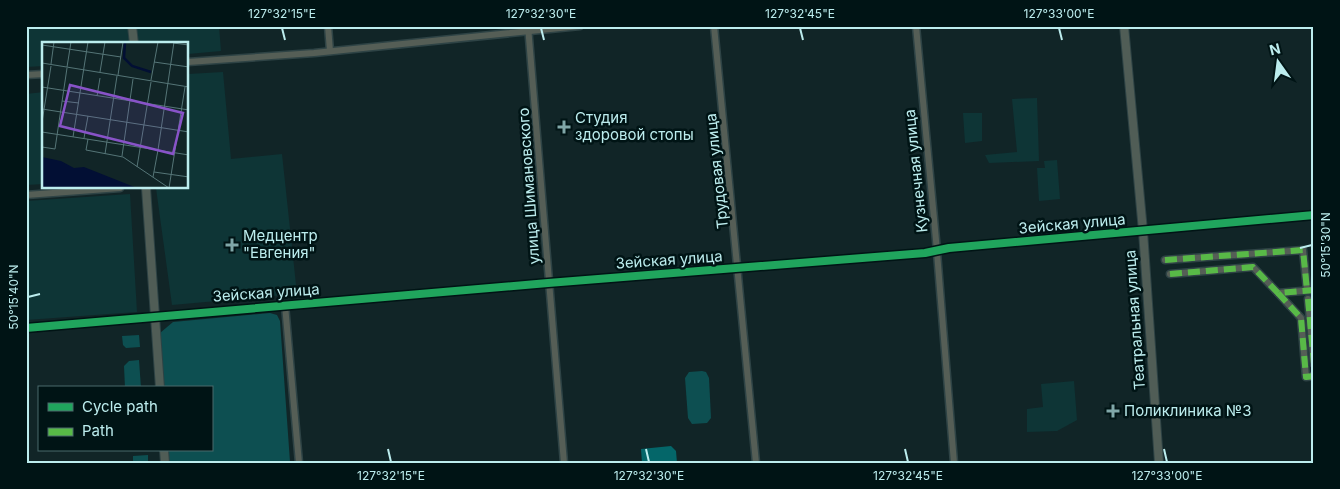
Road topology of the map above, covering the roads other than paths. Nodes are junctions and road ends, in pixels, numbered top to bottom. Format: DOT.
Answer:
graph roads {
  1 [pos="132,26"];
  2 [pos="328,26"];
  3 [pos="580,26"];
  4 [pos="714,26"];
  5 [pos="916,26"];
  6 [pos="1124,26"];
  7 [pos="528,29"];
  8 [pos="134,42"];
  9 [pos="330,51"];
  10 [pos="189,62"];
  11 [pos="42,74"];
  12 [pos="26,75"];
  13 [pos="107,189"];
  14 [pos="146,189"];
  15 [pos="26,195"];
  16 [pos="1314,215"];
  17 [pos="1143,231"];
  18 [pos="936,252"];
  19 [pos="1165,260"];
  20 [pos="739,268"];
  21 [pos="1170,274"];
  22 [pos="548,283"];
  23 [pos="1310,290"];
  24 [pos="1278,293"];
  25 [pos="1308,299"];
  26 [pos="286,305"];
  27 [pos="155,316"];
  28 [pos="26,328"];
  29 [pos="1314,364"];
  30 [pos="1314,376"];
  31 [pos="160,386"];
  32 [pos="299,463"];
  33 [pos="564,463"];
  34 [pos="756,463"];
  35 [pos="954,463"];
  36 [pos="1159,463"];
  1 -- 8 [label="main road"];
  2 -- 9 [label="street"];
  3 -- 7 [label="street"];
  4 -- 20 [label="street, Трудовая улица"];
  5 -- 18 [label="street, Кузнечная улица"];
  6 -- 17 [label="main road, Театральная улица"];
  7 -- 9 [label="street"];
  7 -- 22 [label="street, улица Шимановского"];
  9 -- 10 [label="street"];
  11 -- 12 [label="street"];
  13 -- 15 [label="street"];
  14 -- 27 [label="main road"];
  16 -- 17 [label="street, Зейская улица"];
  17 -- 18 [label="street, Зейская улица"];
  17 -- 36 [label="main road, Театральная улица"];
  18 -- 20 [label="street, Зейская улица"];
  18 -- 35 [label="street, Кузнечная улица"];
  19 -- 23 [label="street"];
  20 -- 22 [label="street, Зейская улица"];
  20 -- 34 [label="street, Трудовая улица"];
  21 -- 24 [label="street"];
  22 -- 26 [label="street, Зейская улица"];
  22 -- 33 [label="street, улица Шимановского"];
  23 -- 24 [label="street"];
  24 -- 30 [label="street"];
  25 -- 29 [label="street"];
  26 -- 27 [label="street, Зейская улица"];
  26 -- 32 [label="street"];
  27 -- 28 [label="street, Зейская улица"];
  27 -- 31 [label="main road"];
}
